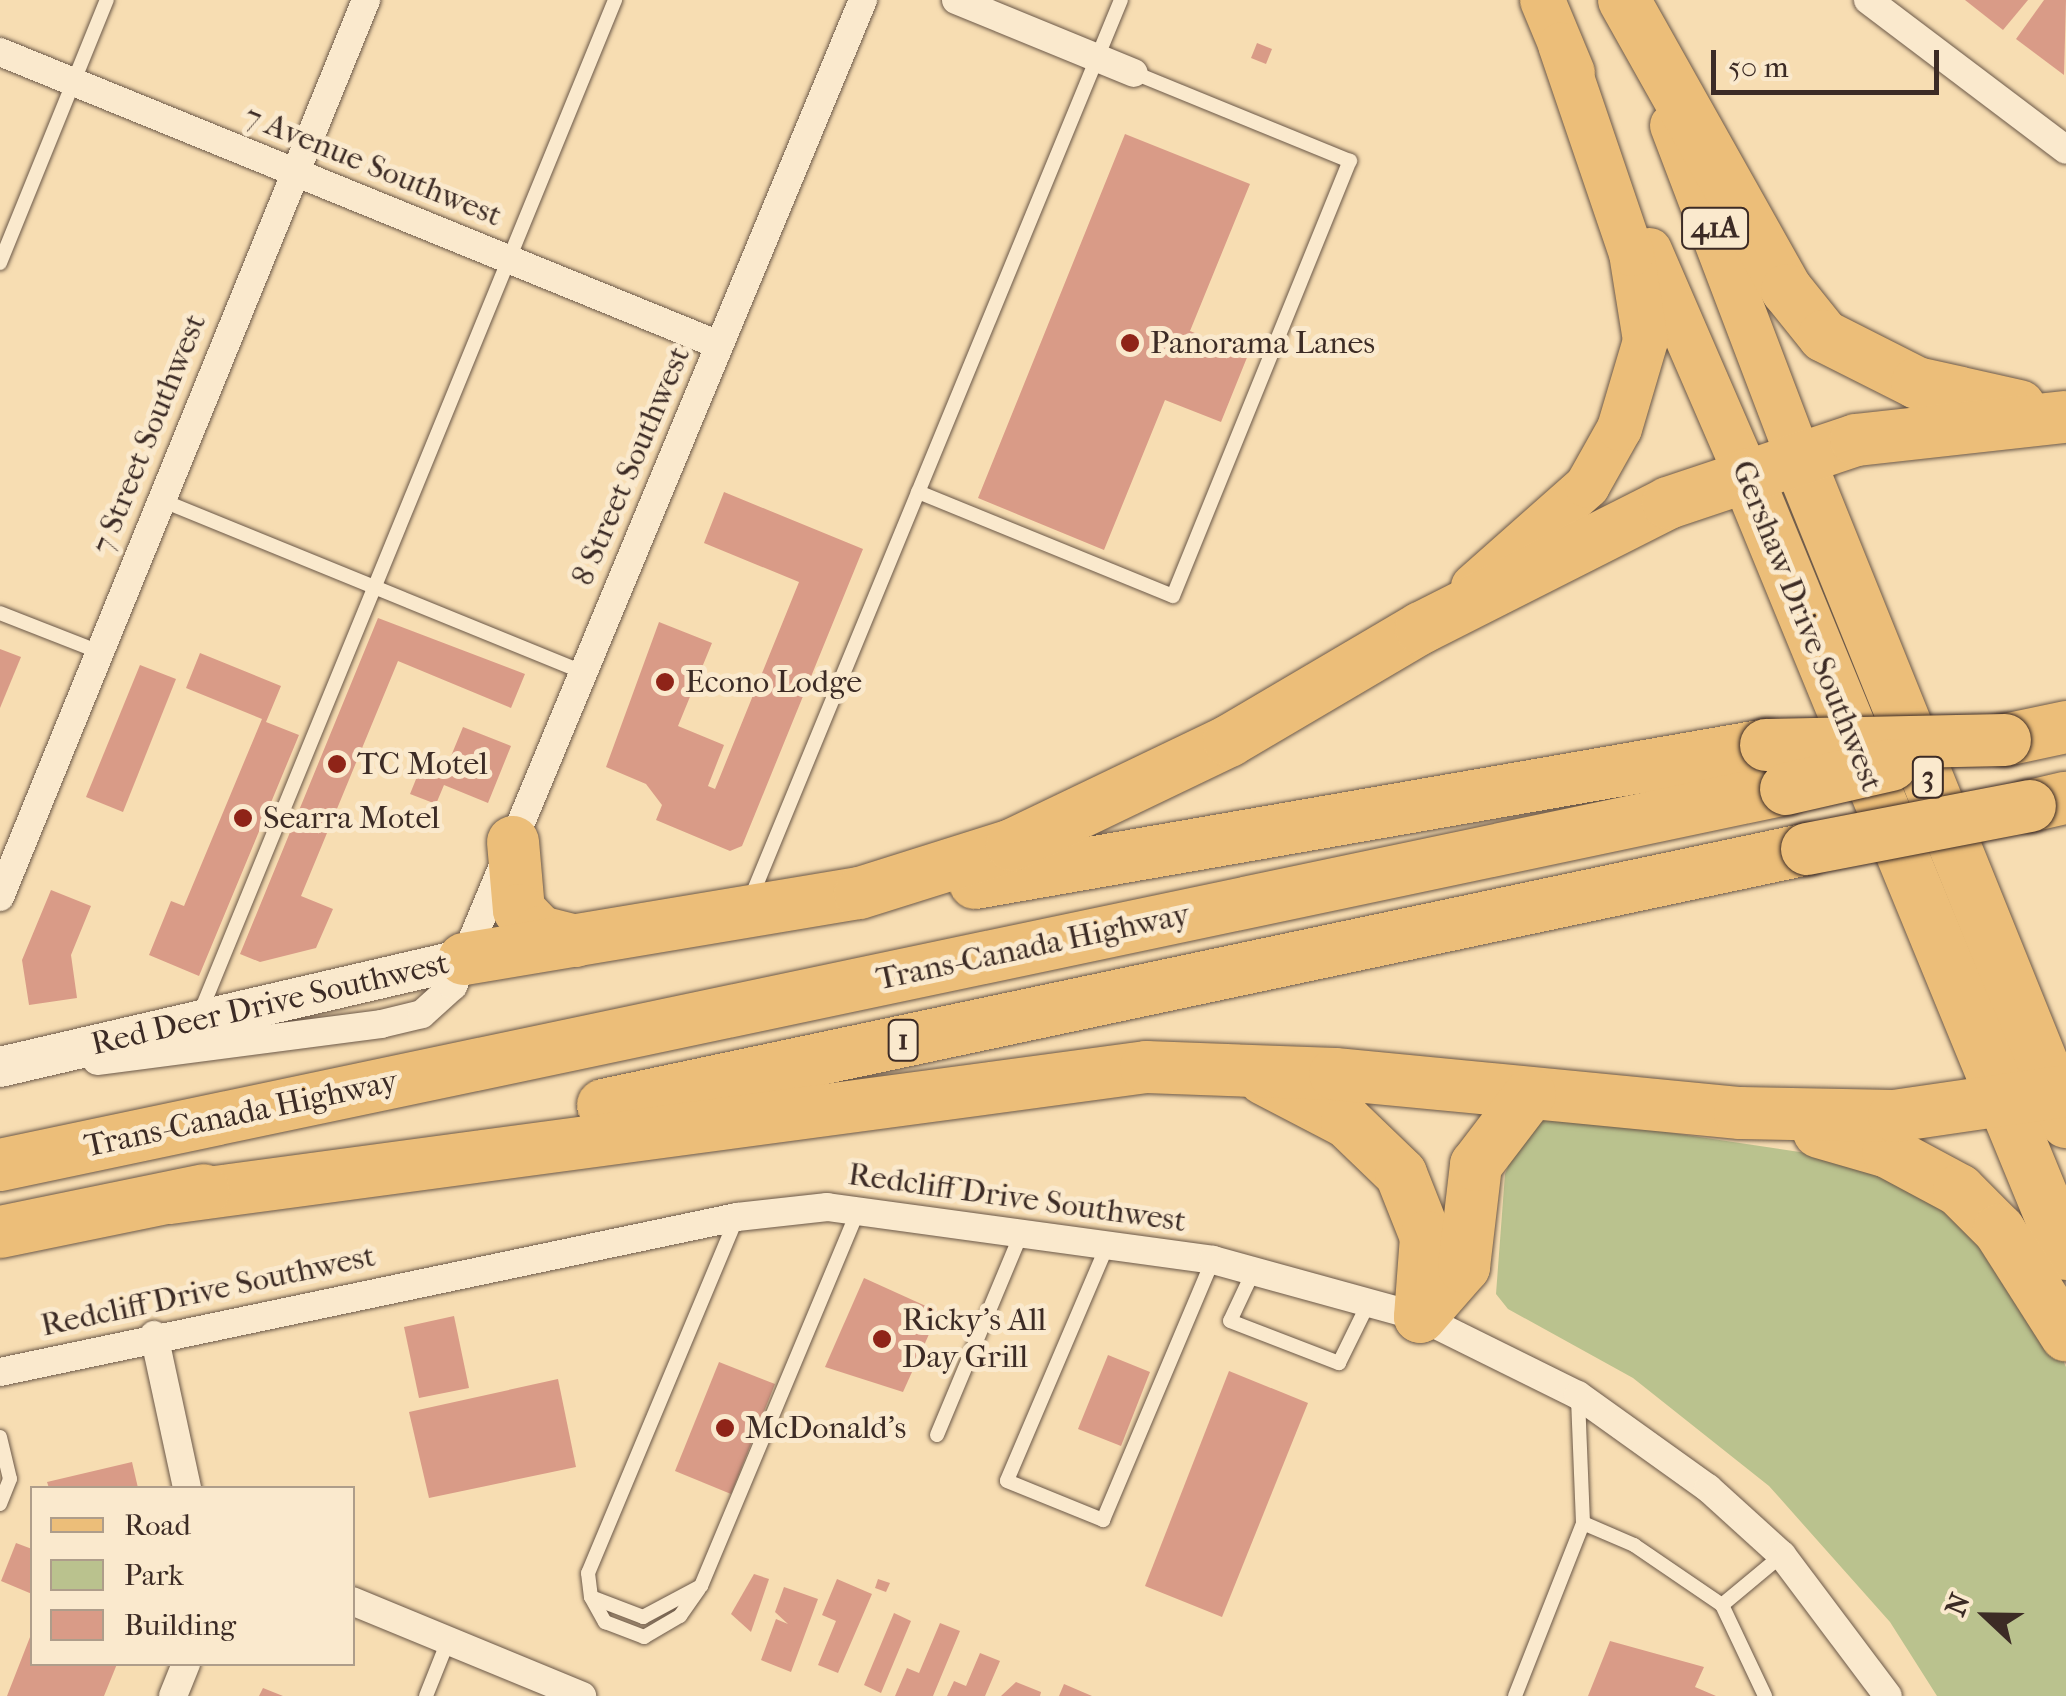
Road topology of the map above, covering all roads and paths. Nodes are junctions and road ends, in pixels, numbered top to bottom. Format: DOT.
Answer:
graph roads {
  1 [pos="107,0"];
  2 [pos="366,0"];
  3 [pos="615,0"];
  4 [pos="862,0"];
  5 [pos="956,0"];
  6 [pos="1121,0"];
  7 [pos="1542,0"];
  8 [pos="1622,0"];
  9 [pos="1868,0"];
  10 [pos="1560,45"];
  11 [pos="0,52"];
  12 [pos="1097,58"];
  13 [pos="1134,73"];
  14 [pos="74,82"];
  15 [pos="2065,147"];
  16 [pos="295,172"];
  17 [pos="509,260"];
  18 [pos="0,263"];
  19 [pos="719,345"];
  20 [pos="2065,417"];
  21 [pos="1799,460"];
  22 [pos="1746,474"];
  23 [pos="918,492"];
  24 [pos="160,500"];
  25 [pos="374,587"];
  26 [pos="0,613"];
  27 [pos="1420,628"];
  28 [pos="97,651"];
  29 [pos="583,672"];
  30 [pos="2066,727"];
  31 [pos="1776,767"];
  32 [pos="2054,801"];
  33 [pos="513,842"];
  34 [pos="860,894"];
  35 [pos="0,897"];
  36 [pos="744,914"];
  37 [pos="576,941"];
  38 [pos="464,959"];
  39 [pos="197,1020"];
  40 [pos="1238,1068"];
  41 [pos="0,1071"];
  42 [pos="1530,1094"];
  43 [pos="2049,1104"];
  44 [pos="1740,1113"];
  45 [pos="0,1165"];
  46 [pos="170,1198"];
  47 [pos="859,1209"];
  48 [pos="737,1217"];
  49 [pos="1023,1231"];
  50 [pos="0,1232"];
  51 [pos="1107,1246"];
  52 [pos="2066,1254"];
  53 [pos="1212,1260"];
  54 [pos="1254,1269"];
  55 [pos="1370,1300"];
  56 [pos="1420,1317"];
  57 [pos="154,1335"];
  58 [pos="2066,1335"];
  59 [pos="0,1372"];
  60 [pos="1578,1395"];
  61 [pos="937,1435"];
  62 [pos="0,1437"];
  63 [pos="187,1486"];
  64 [pos="0,1504"];
  65 [pos="1583,1524"];
  66 [pos="1782,1554"];
  67 [pos="355,1602"];
  68 [pos="1722,1606"];
  69 [pos="448,1640"];
  70 [pos="185,1666"];
  71 [pos="173,1696"];
  72 [pos="426,1696"];
  73 [pos="583,1696"];
  74 [pos="1514,1696"];
  75 [pos="1765,1696"];
  76 [pos="1888,1696"];
  1 -- 14 [label="lane"];
  2 -- 16 [label="street, 7 Street Southwest"];
  3 -- 17 [label="lane"];
  4 -- 19 [label="street, 8 Street Southwest"];
  5 -- 12 [label="street"];
  6 -- 12 [label="lane"];
  7 -- 10 [label="main road, Gershaw Drive Southwest / 41A"];
  8 -- 20 [label="highway"];
  8 -- 21 [label="main road, Gershaw Drive Southwest / 41A"];
  9 -- 15 [label="street"];
  10 -- 22 [label="main road, Gershaw Drive Southwest / 41A"];
  10 -- 27 [label="main road"];
  11 -- 14 [label="street, 7 Avenue Southwest"];
  12 -- 13 [label="street"];
  12 -- 23 [label="lane"];
  13 -- 23 [label="lane"];
  14 -- 16 [label="street, 7 Avenue Southwest"];
  14 -- 18 [label="lane"];
  16 -- 17 [label="street, 7 Avenue Southwest"];
  16 -- 24 [label="street, 7 Street Southwest"];
  17 -- 19 [label="street, 7 Avenue Southwest"];
  17 -- 25 [label="lane"];
  19 -- 29 [label="street, 8 Street Southwest"];
  20 -- 21 [label="highway"];
  21 -- 22 [label="highway"];
  21 -- 43 [label="highway, Gershaw Drive Southwest / 3"];
  22 -- 27 [label="highway"];
  22 -- 43 [label="highway, Gershaw Drive Southwest / 3"];
  23 -- 36 [label="lane"];
  24 -- 25 [label="lane"];
  24 -- 28 [label="street, 7 Street Southwest"];
  25 -- 29 [label="lane"];
  25 -- 39 [label="lane"];
  26 -- 28 [label="lane"];
  27 -- 34 [label="highway"];
  28 -- 35 [label="street, 7 Street Southwest"];
  29 -- 33 [label="street, 8 Street Southwest"];
  30 -- 31 [label="highway, Trans-Canada Highway / 1, bridge"];
  31 -- 34 [label="highway"];
  31 -- 45 [label="highway, Trans-Canada Highway / 1"];
  32 -- 46 [label="highway, Trans-Canada Highway / 1, bridge"];
  33 -- 37 [label="highway"];
  33 -- 38 [label="street, 8 Street Southwest"];
  34 -- 36 [label="highway"];
  36 -- 37 [label="highway"];
  37 -- 38 [label="highway"];
  38 -- 39 [label="street, Red Deer Drive Southwest"];
  38 -- 41 [label="street, Red Deer Drive Southwest"];
  39 -- 41 [label="street, Red Deer Drive Southwest"];
  40 -- 42 [label="highway"];
  40 -- 46 [label="highway"];
  40 -- 56 [label="highway"];
  42 -- 44 [label="highway"];
  42 -- 56 [label="highway"];
  43 -- 44 [label="highway"];
  43 -- 52 [label="highway, Gershaw Drive Southwest / 3"];
  44 -- 58 [label="highway"];
  46 -- 50 [label="highway, Trans-Canada Highway / 1"];
  47 -- 48 [label="street, Redcliff Drive Southwest"];
  47 -- 48 [label="lane"];
  47 -- 49 [label="street, Redcliff Drive Southwest"];
  48 -- 57 [label="street, Redcliff Drive Southwest"];
  49 -- 51 [label="street, Redcliff Drive Southwest"];
  49 -- 61 [label="lane"];
  51 -- 53 [label="street, Redcliff Drive Southwest"];
  51 -- 53 [label="lane"];
  53 -- 54 [label="street, Redcliff Drive Southwest"];
  54 -- 55 [label="street, Redcliff Drive Southwest"];
  54 -- 55 [label="lane"];
  55 -- 56 [label="street, Redcliff Drive Southwest"];
  56 -- 60 [label="street, Redcliff Drive Southwest"];
  57 -- 59 [label="street, Redcliff Drive Southwest"];
  57 -- 63 [label="street"];
  60 -- 65 [label="lane"];
  60 -- 66 [label="street, Redcliff Drive Southwest"];
  62 -- 64 [label="lane"];
  65 -- 68 [label="lane"];
  65 -- 74 [label="lane"];
  66 -- 68 [label="lane"];
  66 -- 76 [label="street, Redcliff Drive Southwest"];
  67 -- 69 [label="street"];
  68 -- 75 [label="lane"];
  69 -- 72 [label="lane"];
  69 -- 73 [label="street"];
  70 -- 71 [label="street"];
}
